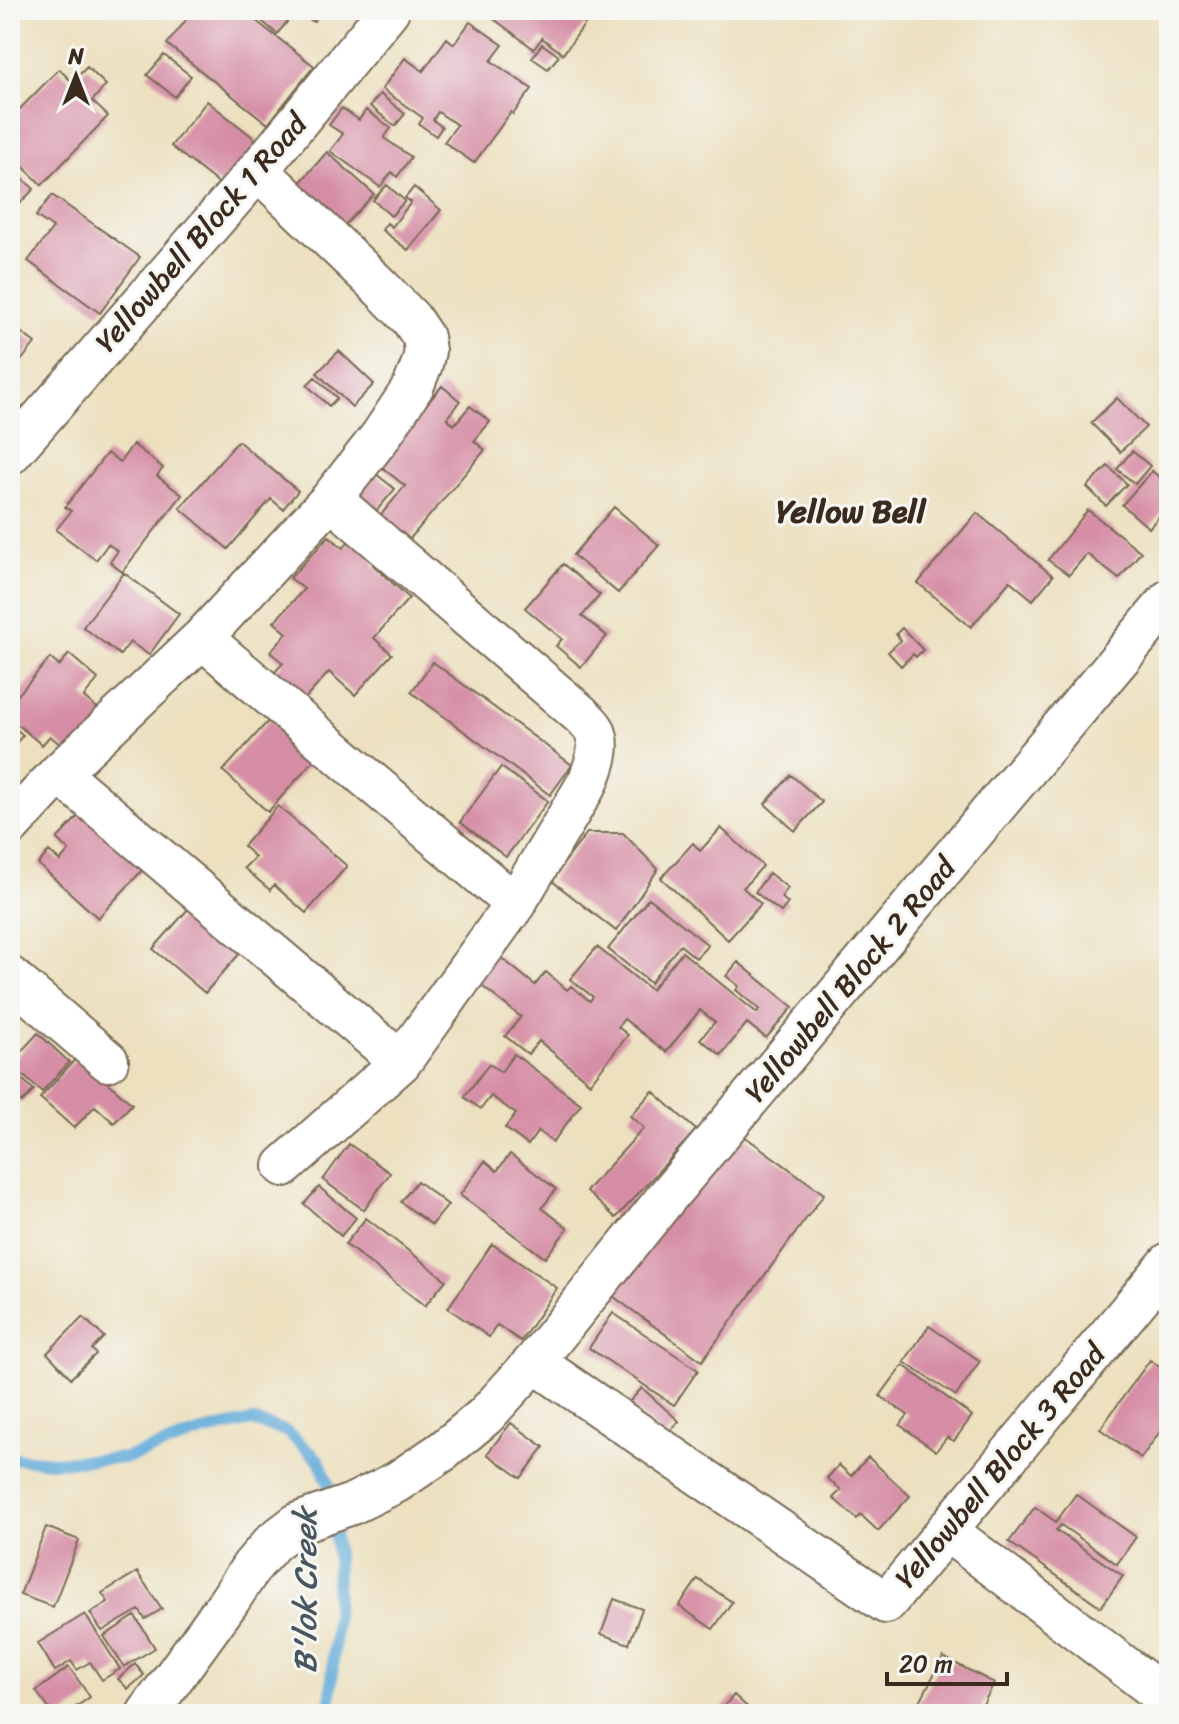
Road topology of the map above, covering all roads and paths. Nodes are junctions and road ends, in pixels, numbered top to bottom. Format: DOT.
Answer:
graph roads {
  1 [pos="389,10"];
  2 [pos="258,170"];
  3 [pos="10,454"];
  4 [pos="331,499"];
  5 [pos="1169,600"];
  6 [pos="202,638"];
  7 [pos="59,773"];
  8 [pos="10,826"];
  9 [pos="515,904"];
  10 [pos="10,977"];
  11 [pos="108,1061"];
  12 [pos="401,1062"];
  13 [pos="284,1166"];
  14 [pos="1169,1263"];
  15 [pos="534,1362"];
  16 [pos="947,1531"];
  17 [pos="1169,1700"];
  18 [pos="147,1714"];
  1 -- 2 [label="street, Yellowbell Block 1 Road"];
  2 -- 3 [label="street, Yellowbell Block 1 Road"];
  2 -- 4 [label="street"];
  4 -- 6 [label="street"];
  4 -- 9 [label="street"];
  5 -- 15 [label="street, Yellowbell Block 2 Road"];
  6 -- 7 [label="street"];
  6 -- 9 [label="street"];
  7 -- 8 [label="street"];
  7 -- 12 [label="street"];
  9 -- 12 [label="street"];
  10 -- 11 [label="street"];
  12 -- 13 [label="street"];
  14 -- 16 [label="street, Yellowbell Block 3 Road"];
  15 -- 16 [label="street, Yellowbell Block 3 Road"];
  15 -- 18 [label="street, Yellowbell Block 2 Road"];
  16 -- 17 [label="street"];
}
